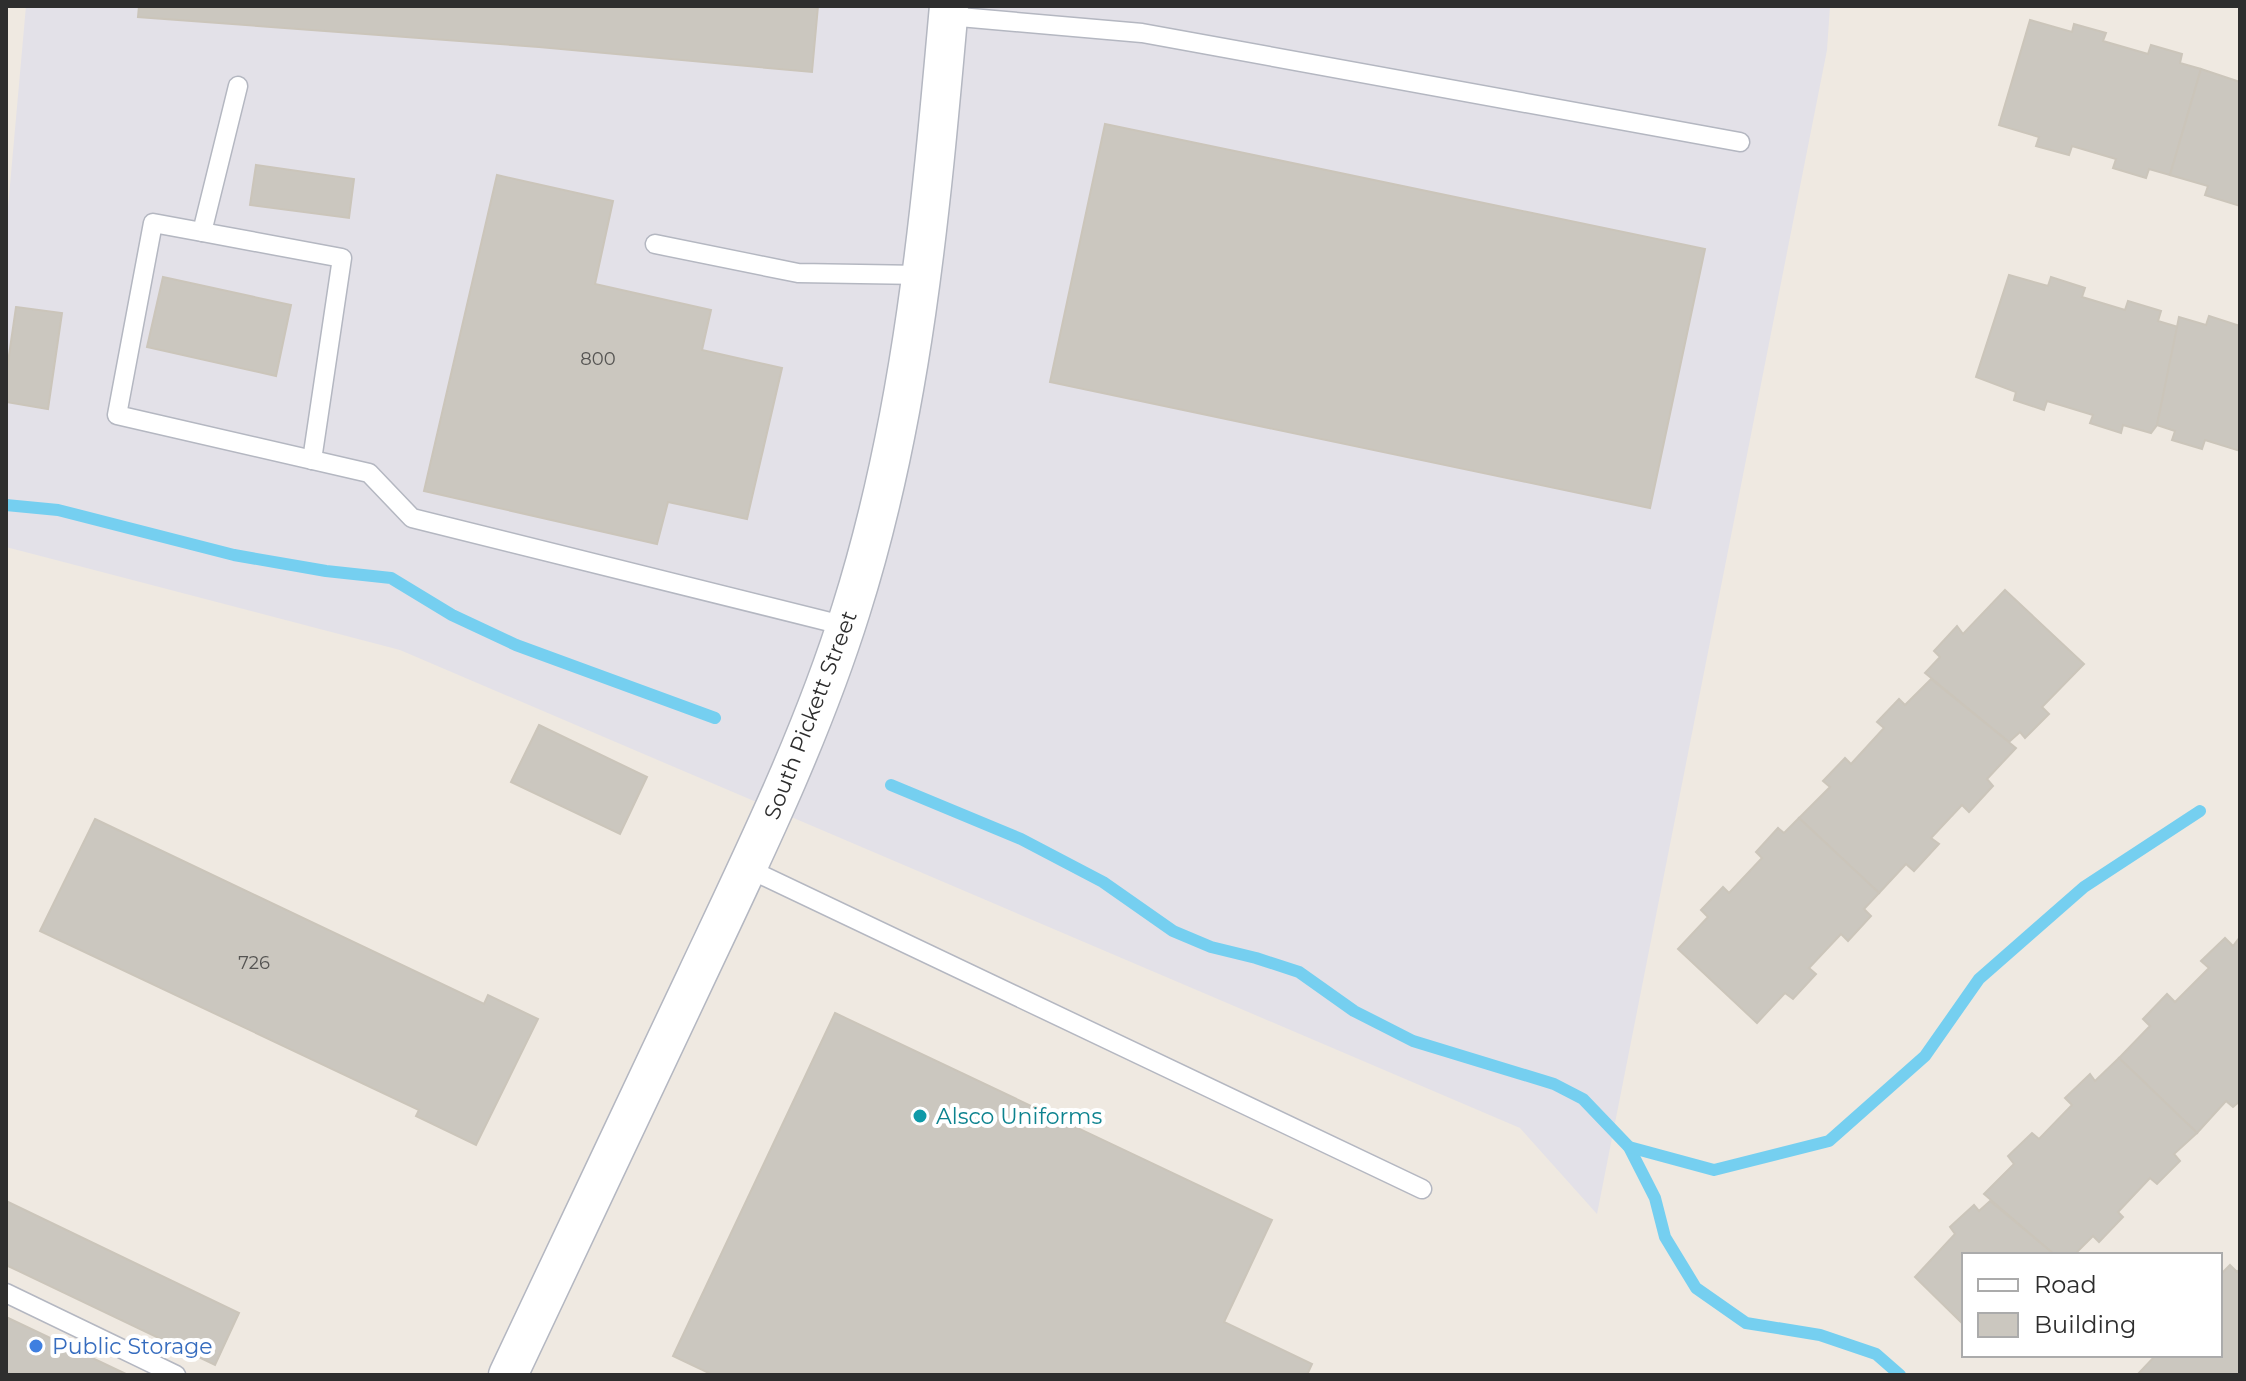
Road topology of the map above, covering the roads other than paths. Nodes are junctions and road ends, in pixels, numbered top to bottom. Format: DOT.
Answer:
graph roads {
  1 [pos="948,11"];
  2 [pos="238,86"];
  3 [pos="1740,142"];
  4 [pos="202,232"];
  5 [pos="655,244"];
  6 [pos="922,275"];
  7 [pos="312,460"];
  8 [pos="846,626"];
  9 [pos="747,868"];
  10 [pos="1422,1189"];
  11 [pos="6,1293"];
  12 [pos="176,1375"];
  13 [pos="508,1375"];
  1 -- 3 [label="lane"];
  1 -- 6 [label="street, South Pickett Street"];
  2 -- 4 [label="lane"];
  4 -- 7 [label="lane"];
  4 -- 7 [label="lane"];
  5 -- 6 [label="lane"];
  6 -- 8 [label="street, South Pickett Street"];
  7 -- 8 [label="lane"];
  8 -- 9 [label="street, South Pickett Street"];
  9 -- 10 [label="lane"];
  9 -- 13 [label="street, South Pickett Street"];
  11 -- 12 [label="lane"];
}
